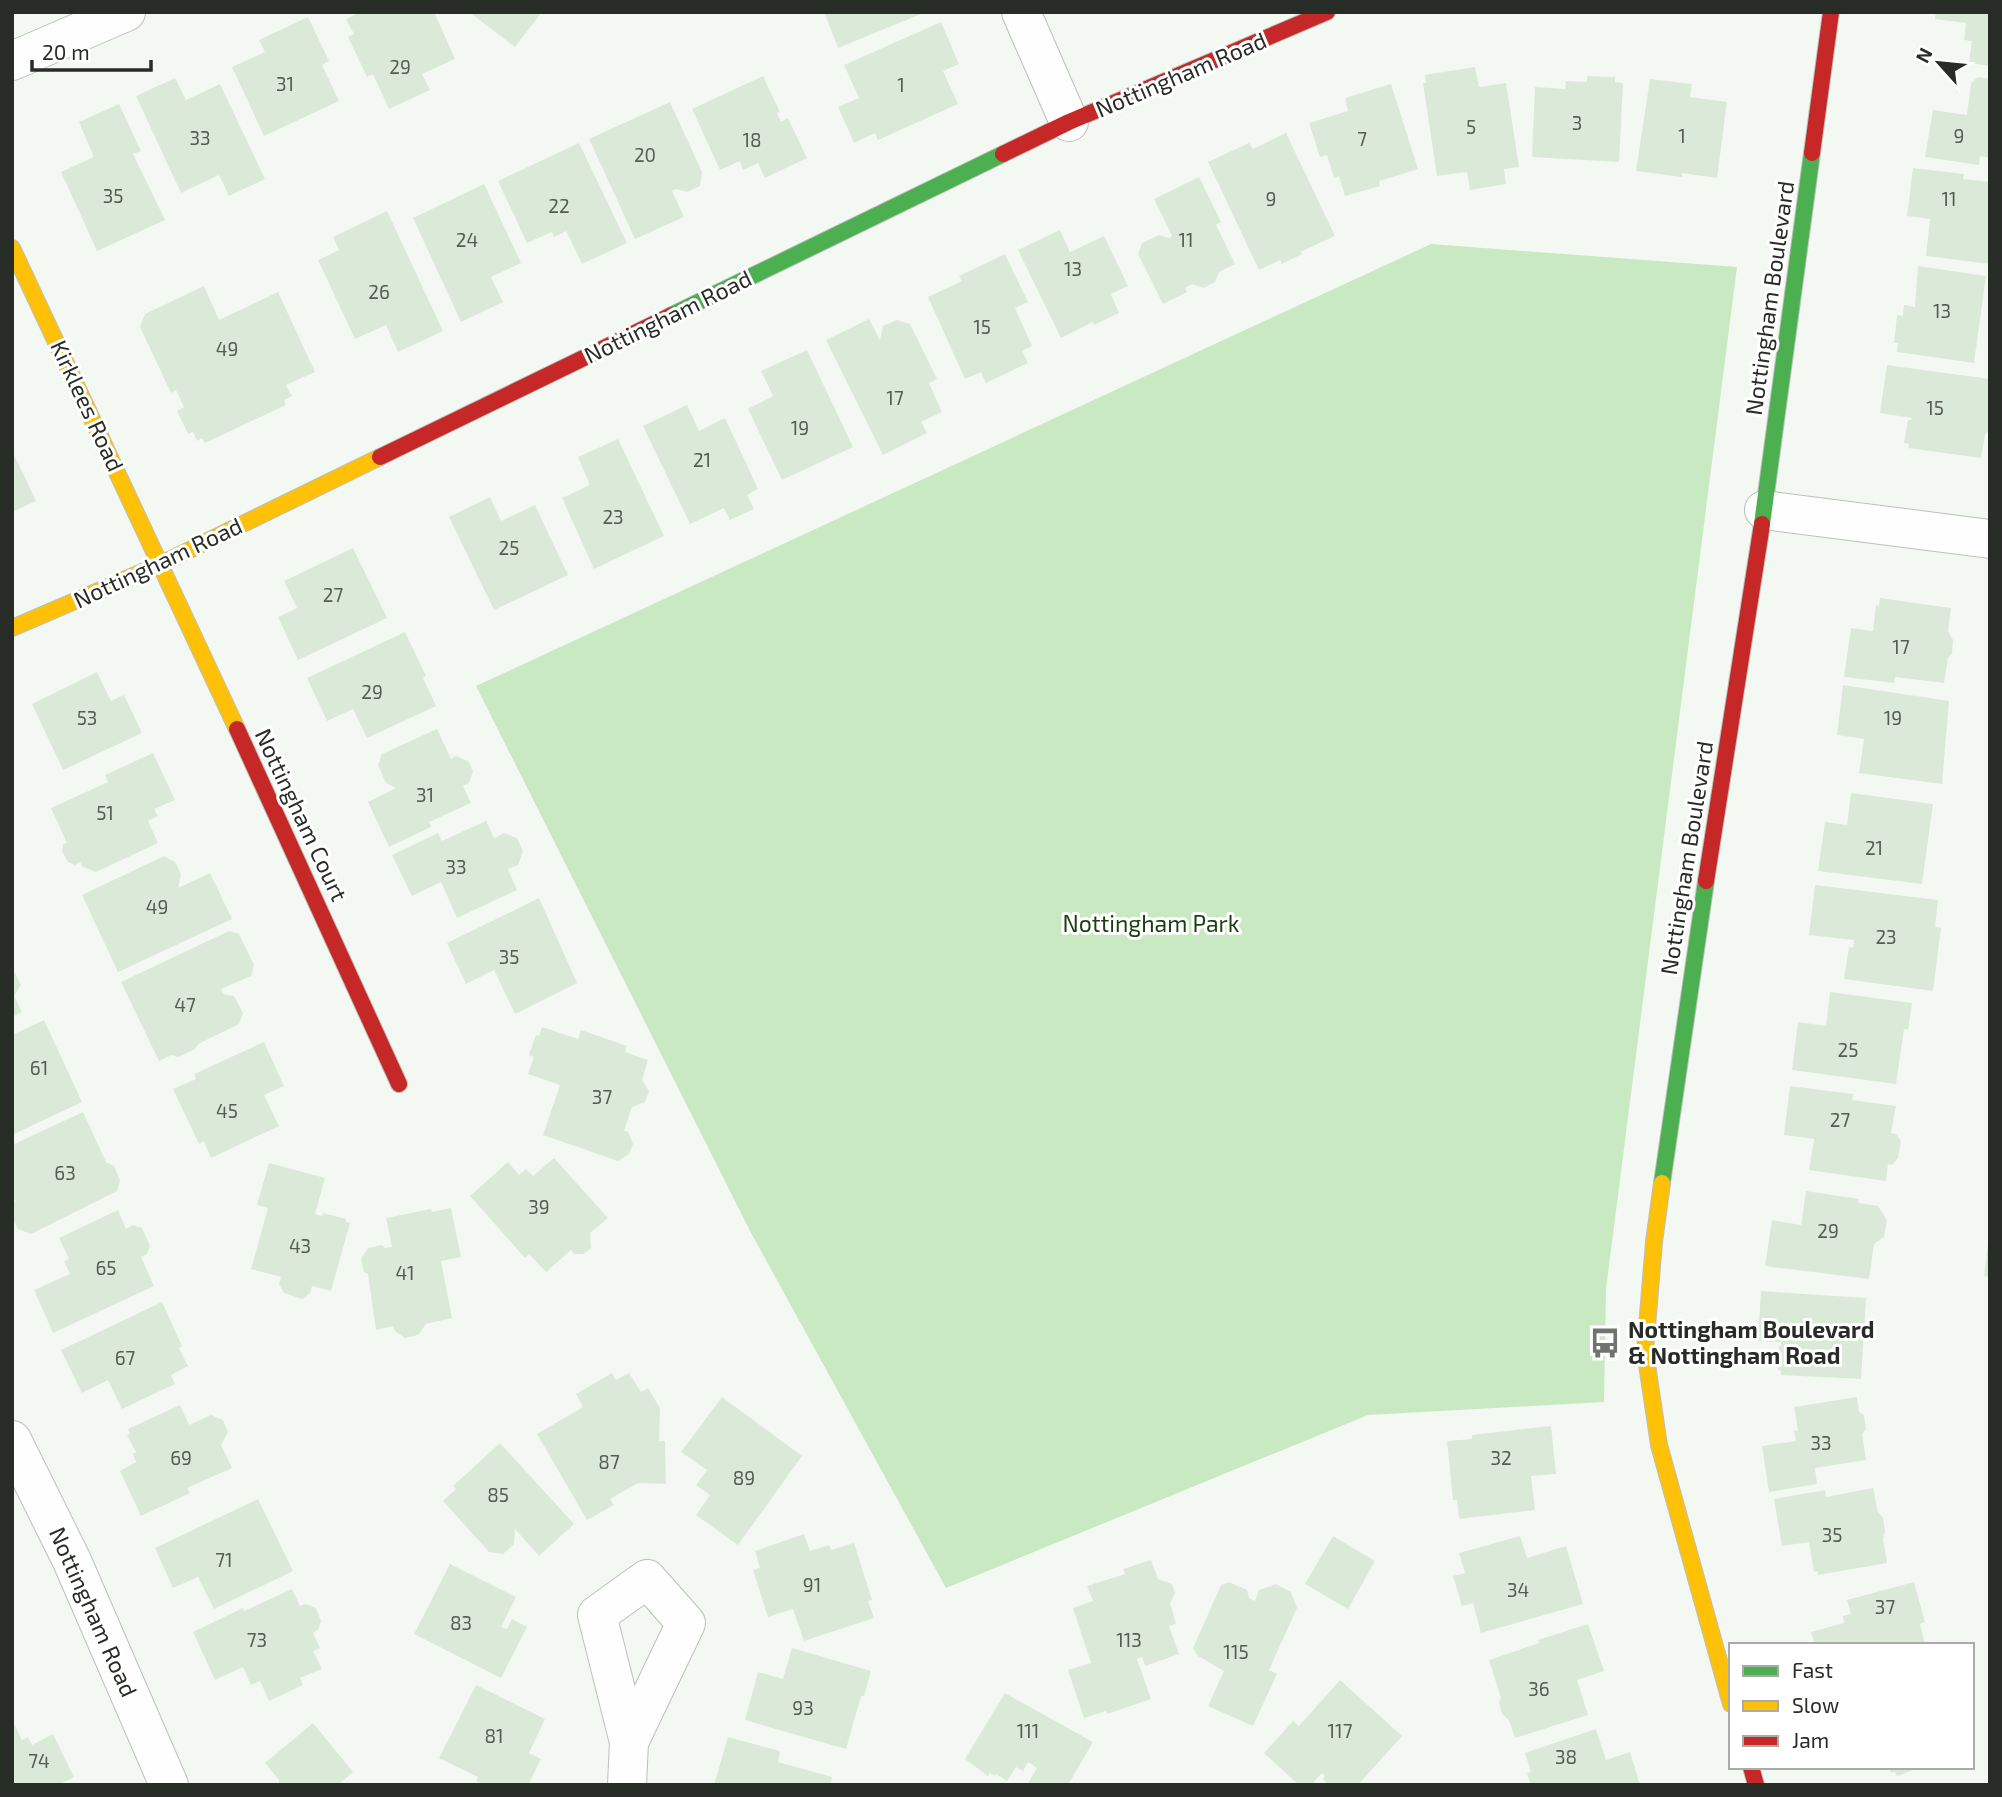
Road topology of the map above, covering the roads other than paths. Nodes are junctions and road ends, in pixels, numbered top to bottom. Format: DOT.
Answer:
graph roads {
  1 [pos="126,12"];
  2 [pos="1021,12"];
  3 [pos="1327,12"];
  4 [pos="1831,12"];
  5 [pos="12,61"];
  6 [pos="1069,122"];
  7 [pos="12,248"];
  8 [pos="1764,510"];
  9 [pos="1990,539"];
  10 [pos="161,564"];
  11 [pos="12,628"];
  12 [pos="399,1084"];
  13 [pos="12,1440"];
  14 [pos="1729,1697"];
  15 [pos="629,1742"];
  16 [pos="169,1785"];
  17 [pos="626,1785"];
  1 -- 5 [label="street"];
  2 -- 6 [label="street"];
  3 -- 6 [label="street, Nottingham Road"];
  4 -- 8 [label="street, Nottingham Boulevard"];
  6 -- 10 [label="street, Nottingham Road"];
  7 -- 10 [label="street, Kirklees Road"];
  8 -- 9 [label="street"];
  8 -- 14 [label="street, Nottingham Boulevard"];
  10 -- 11 [label="street, Nottingham Road"];
  10 -- 12 [label="street, Nottingham Court"];
  13 -- 16 [label="street, Nottingham Road"];
  15 -- 17 [label="street"];
}
